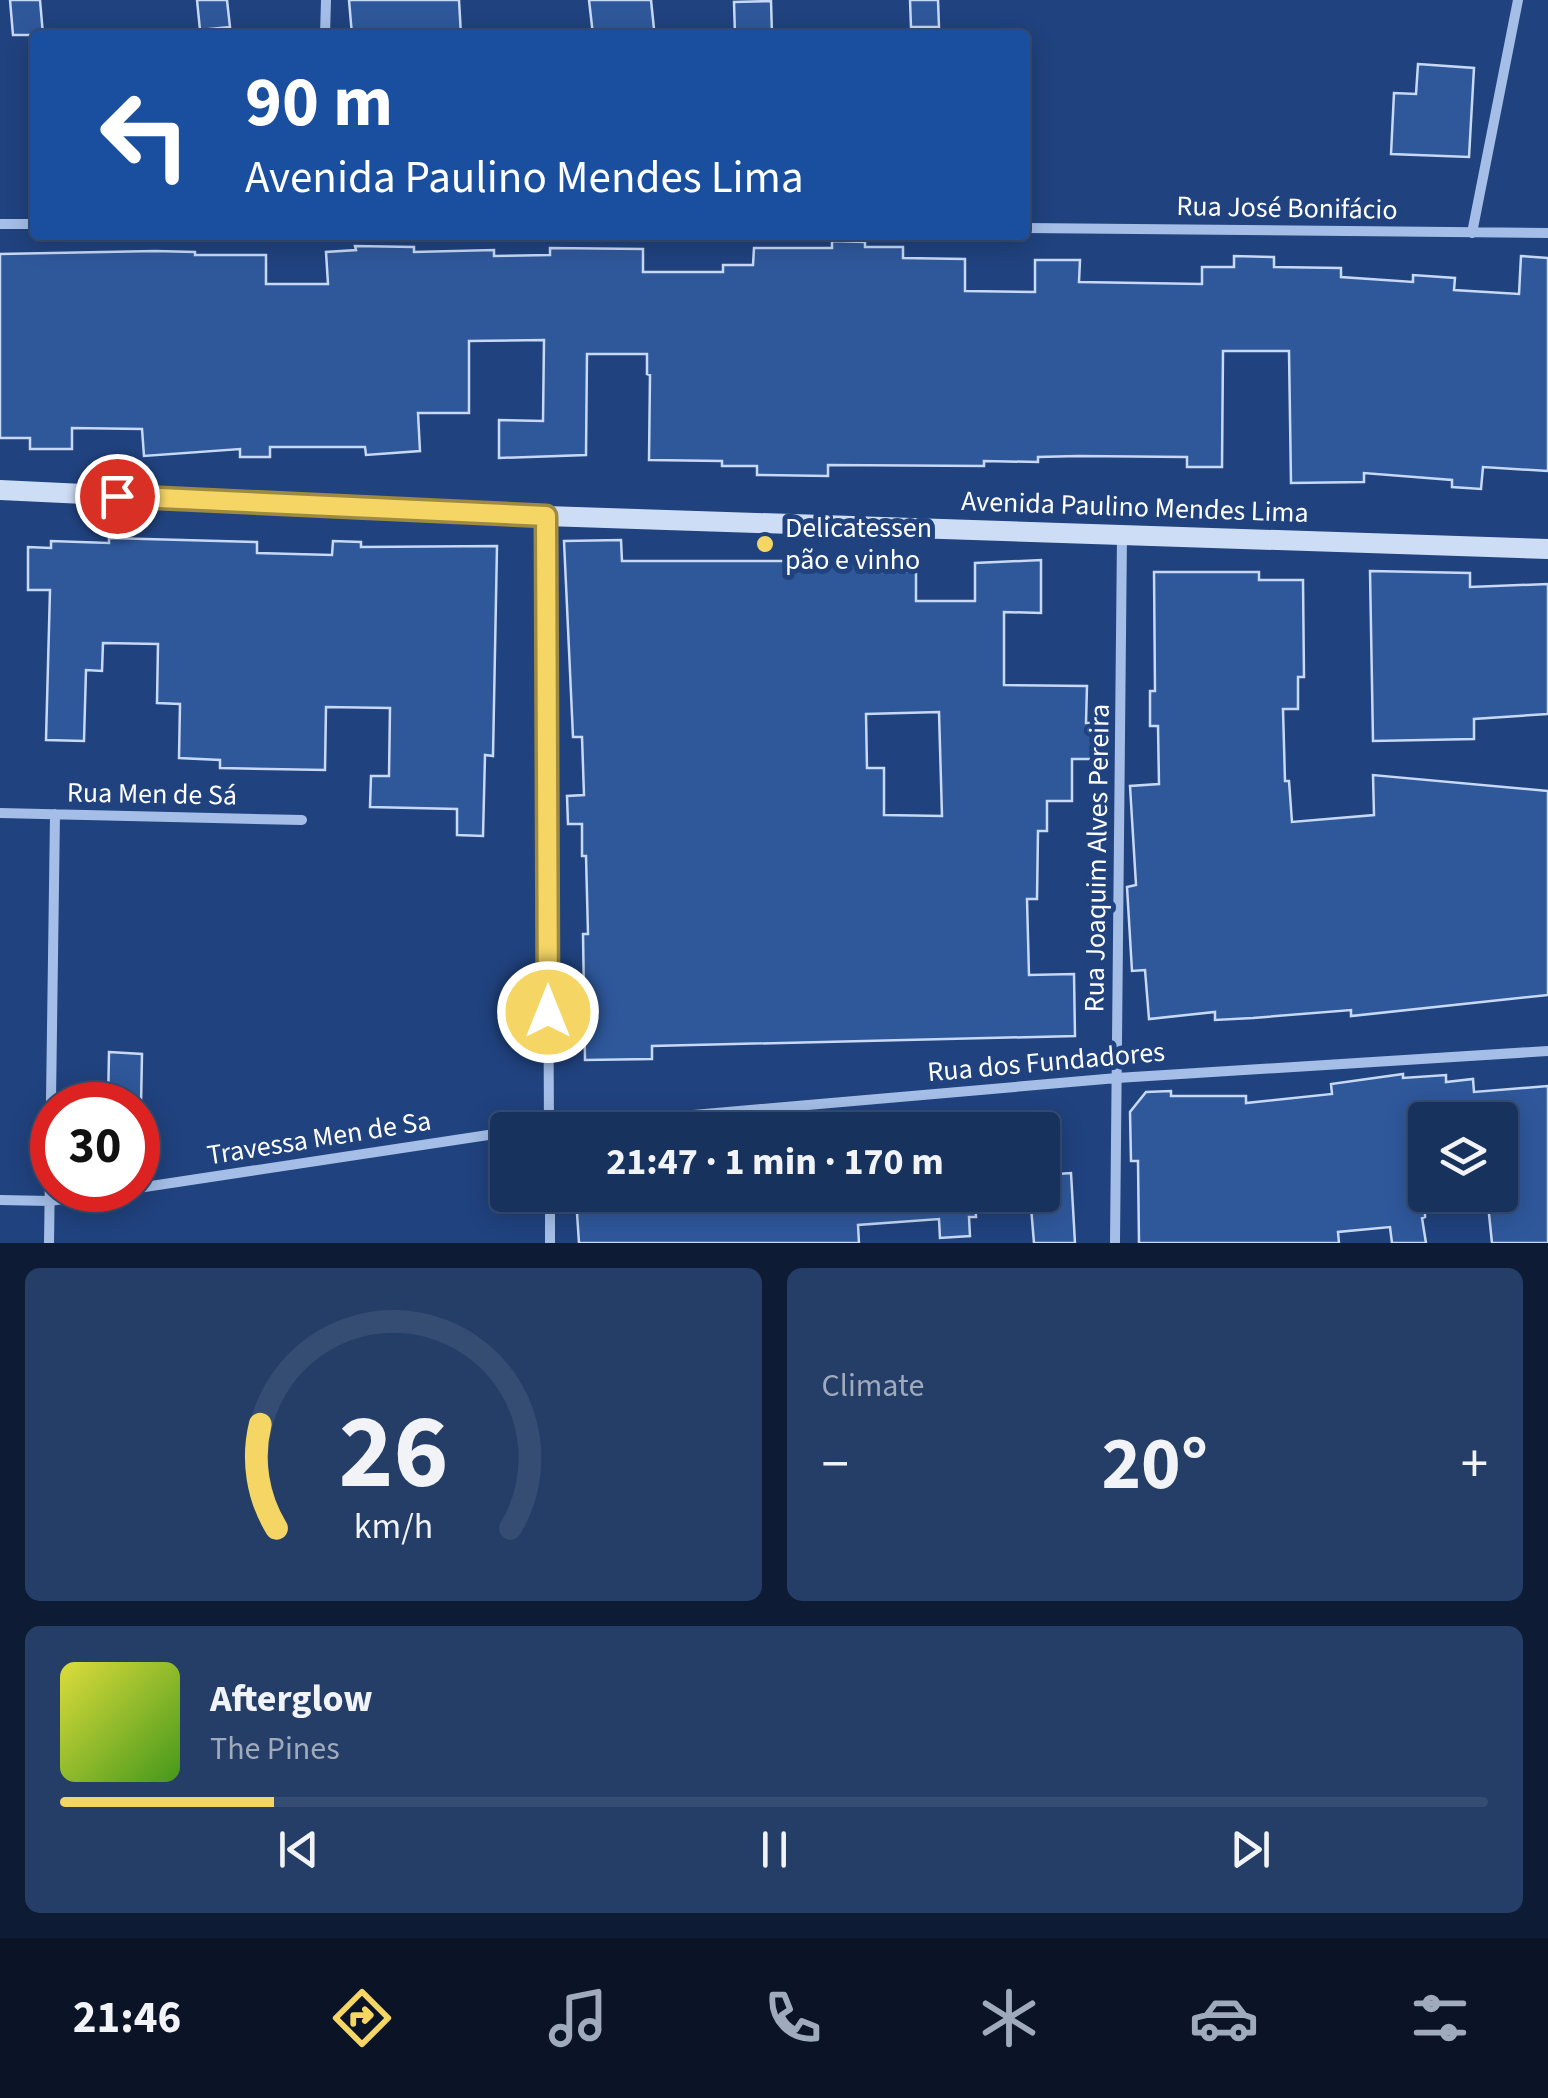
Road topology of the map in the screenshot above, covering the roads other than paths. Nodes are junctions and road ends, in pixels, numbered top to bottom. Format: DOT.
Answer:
graph roads {
  1 [pos="326,0"];
  2 [pos="1518,0"];
  3 [pos="325,30"];
  4 [pos="0,224"];
  5 [pos="30,224"];
  6 [pos="1030,228"];
  7 [pos="1472,233"];
  8 [pos="1548,233"];
  9 [pos="0,490"];
  10 [pos="546,516"];
  11 [pos="1122,533"];
  12 [pos="1548,548"];
  13 [pos="0,813"];
  14 [pos="54,814"];
  15 [pos="302,820"];
  16 [pos="1548,1051"];
  17 [pos="1117,1078"];
  18 [pos="51,1082"];
  19 [pos="549,1112"];
  20 [pos="731,1112"];
  21 [pos="490,1135"];
  22 [pos="160,1185"];
  23 [pos="0,1200"];
  24 [pos="30,1201"];
  25 [pos="50,1212"];
  26 [pos="550,1212"];
  27 [pos="49,1243"];
  28 [pos="550,1243"];
  29 [pos="1115,1243"];
  1 -- 3 [label="street"];
  2 -- 7 [label="street"];
  4 -- 5 [label="street"];
  6 -- 7 [label="street, Rua José Bonifácio"];
  7 -- 8 [label="street, Rua José Bonifácio"];
  9 -- 10 [label="main road, Avenida Paulino Mendes Lima"];
  10 -- 11 [label="main road, Avenida Paulino Mendes Lima"];
  10 -- 19 [label="street"];
  11 -- 12 [label="main road, Avenida Paulino Mendes Lima"];
  11 -- 17 [label="street, Rua Joaquim Alves Pereira"];
  13 -- 14 [label="street, Rua Men de Sá"];
  14 -- 15 [label="street, Rua Men de Sá"];
  14 -- 18 [label="street"];
  16 -- 17 [label="street, Rua dos Fundadores"];
  17 -- 20 [label="street, Rua dos Fundadores"];
  17 -- 29 [label="street, Rua Joaquim Alves Pereira"];
  21 -- 22 [label="street, Travessa Men de Sa"];
  23 -- 24 [label="street"];
  25 -- 27 [label="street"];
  26 -- 28 [label="street"];
}
